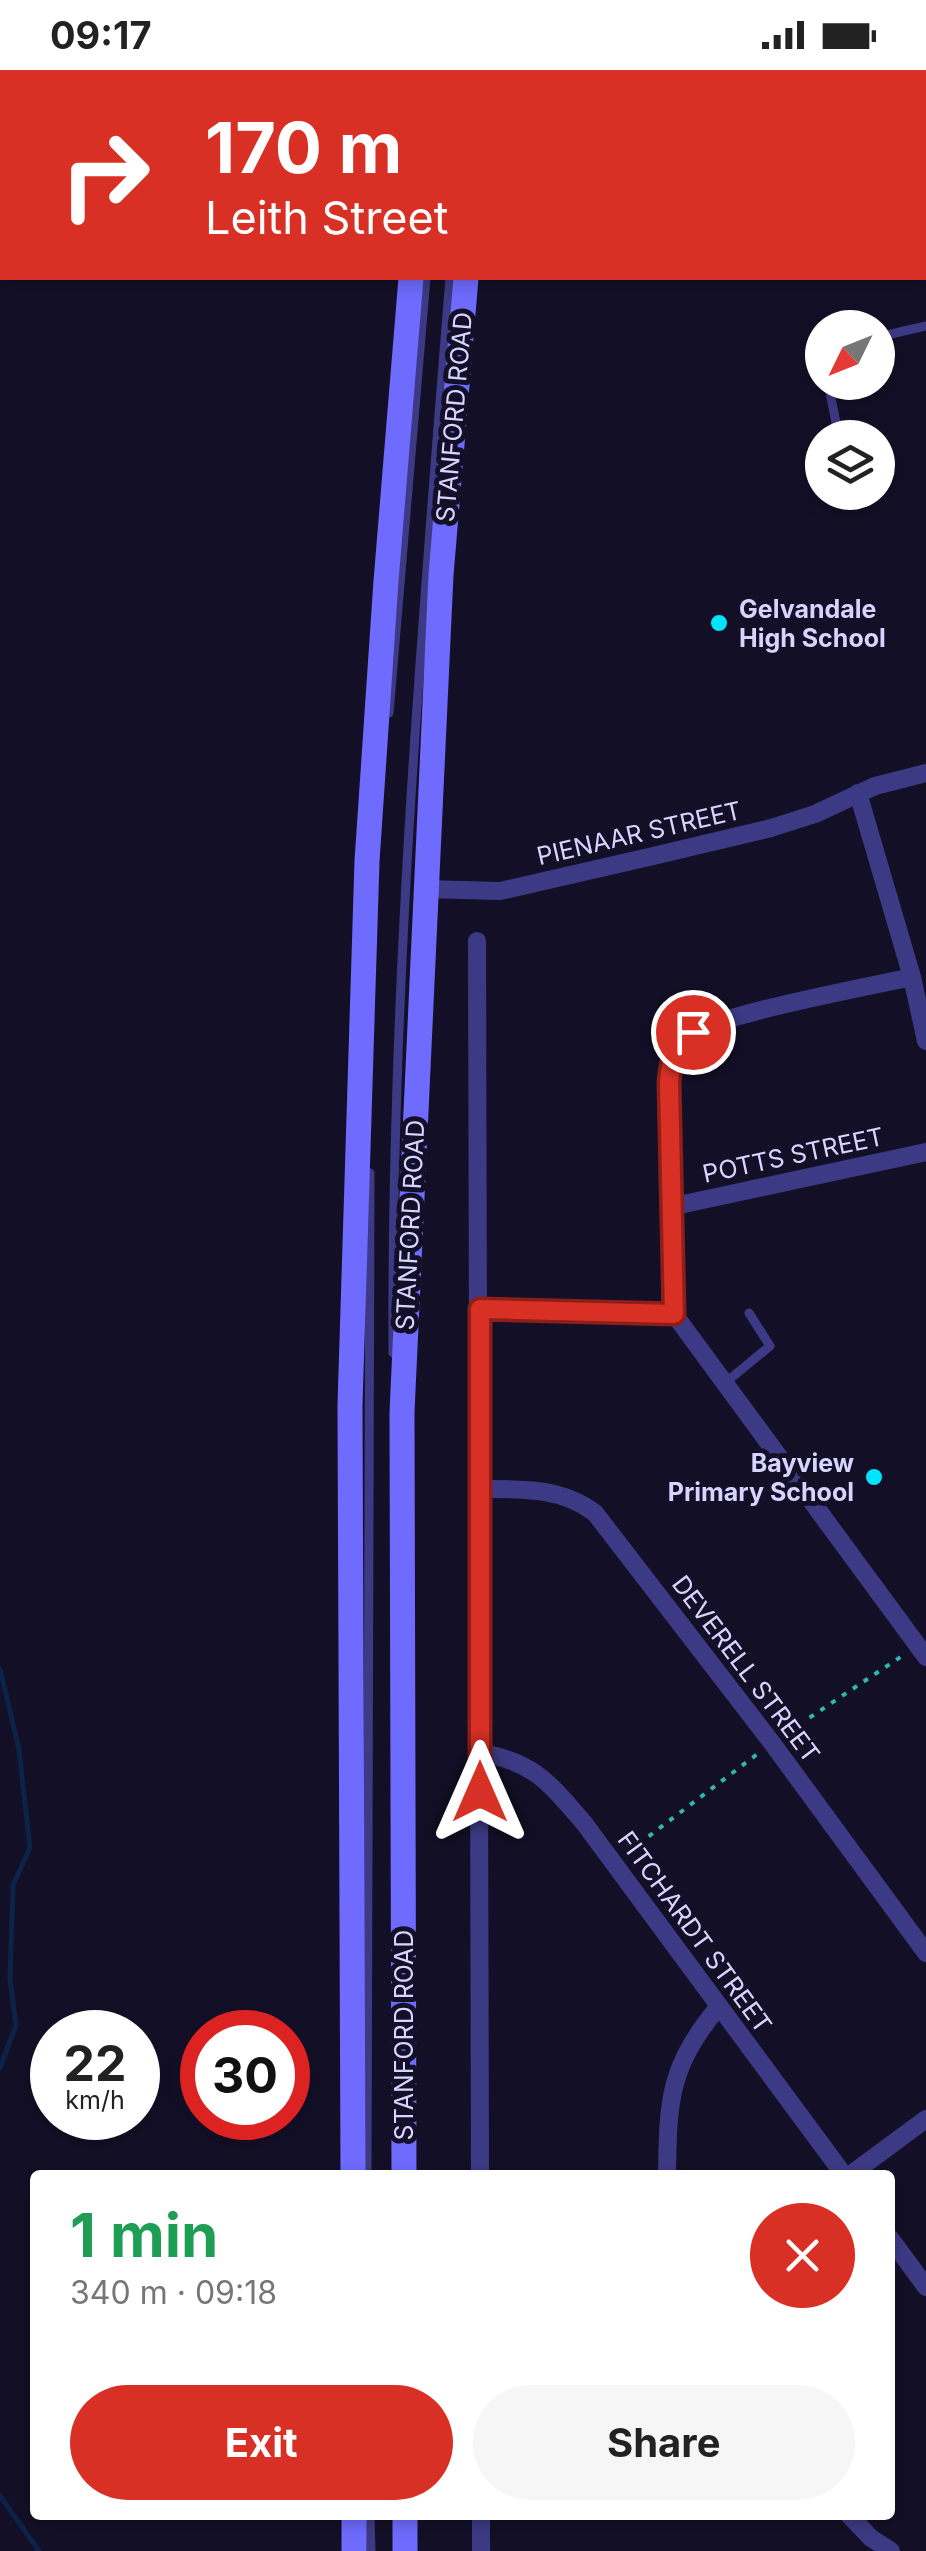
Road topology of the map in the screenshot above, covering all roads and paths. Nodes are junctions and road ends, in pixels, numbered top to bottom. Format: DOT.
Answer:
graph roads {
  1 [pos="411,280"];
  2 [pos="426,280"];
  3 [pos="450,280"];
  4 [pos="466,280"];
  5 [pos="926,326"];
  6 [pos="895,333"];
  7 [pos="389,723"];
  8 [pos="386,761"];
  9 [pos="926,773"];
  10 [pos="858,793"];
  11 [pos="425,889"];
  12 [pos="477,942"];
  13 [pos="912,977"];
  14 [pos="926,1041"];
  15 [pos="926,1152"];
  16 [pos="670,1207"];
  17 [pos="480,1309"];
  18 [pos="749,1313"];
  19 [pos="674,1314"];
  20 [pos="724,1383"];
  21 [pos="480,1489"];
  22 [pos="926,1657"];
  23 [pos="480,1753"];
  24 [pos="926,1952"];
  25 [pos="719,2006"];
  26 [pos="926,2119"];
  27 [pos="352,2170"];
  28 [pos="367,2170"];
  29 [pos="394,2170"];
  30 [pos="404,2170"];
  31 [pos="480,2170"];
  32 [pos="667,2170"];
  33 [pos="843,2170"];
  34 [pos="854,2170"];
  35 [pos="895,2245"];
  36 [pos="926,2287"];
  37 [pos="354,2520"];
  38 [pos="370,2520"];
  39 [pos="394,2520"];
  40 [pos="405,2520"];
  41 [pos="481,2520"];
  42 [pos="854,2520"];
  43 [pos="354,2551"];
  44 [pos="371,2551"];
  45 [pos="394,2551"];
  46 [pos="406,2551"];
  47 [pos="481,2551"];
  48 [pos="891,2551"];
  1 -- 27 [label="main road, STANFORD ROAD"];
  2 -- 7 [label="lane"];
  3 -- 29 [label="lane"];
  4 -- 11 [label="main road, STANFORD ROAD"];
  5 -- 6 [label="lane"];
  8 -- 28 [label="lane"];
  9 -- 10 [label="street, PIENAAR STREET"];
  10 -- 11 [label="street, PIENAAR STREET"];
  10 -- 13 [label="street"];
  11 -- 30 [label="main road, STANFORD ROAD"];
  12 -- 17 [label="street"];
  13 -- 14 [label="street"];
  13 -- 16 [label="street"];
  15 -- 16 [label="street, POTTS STREET"];
  16 -- 19 [label="street"];
  17 -- 19 [label="street"];
  17 -- 21 [label="street"];
  18 -- 20 [label="lane"];
  19 -- 20 [label="street"];
  20 -- 22 [label="street"];
  21 -- 23 [label="street"];
  21 -- 24 [label="street, DEVERELL STREET"];
  23 -- 25 [label="street, FITCHARDT STREET"];
  23 -- 31 [label="street"];
  25 -- 32 [label="street"];
  25 -- 33 [label="street, FITCHARDT STREET"];
  26 -- 34 [label="street"];
  35 -- 36 [label="street"];
  37 -- 43 [label="main road"];
  38 -- 44 [label="lane"];
  39 -- 45 [label="lane"];
  40 -- 46 [label="main road"];
  41 -- 47 [label="street"];
  42 -- 48 [label="street"];
}
